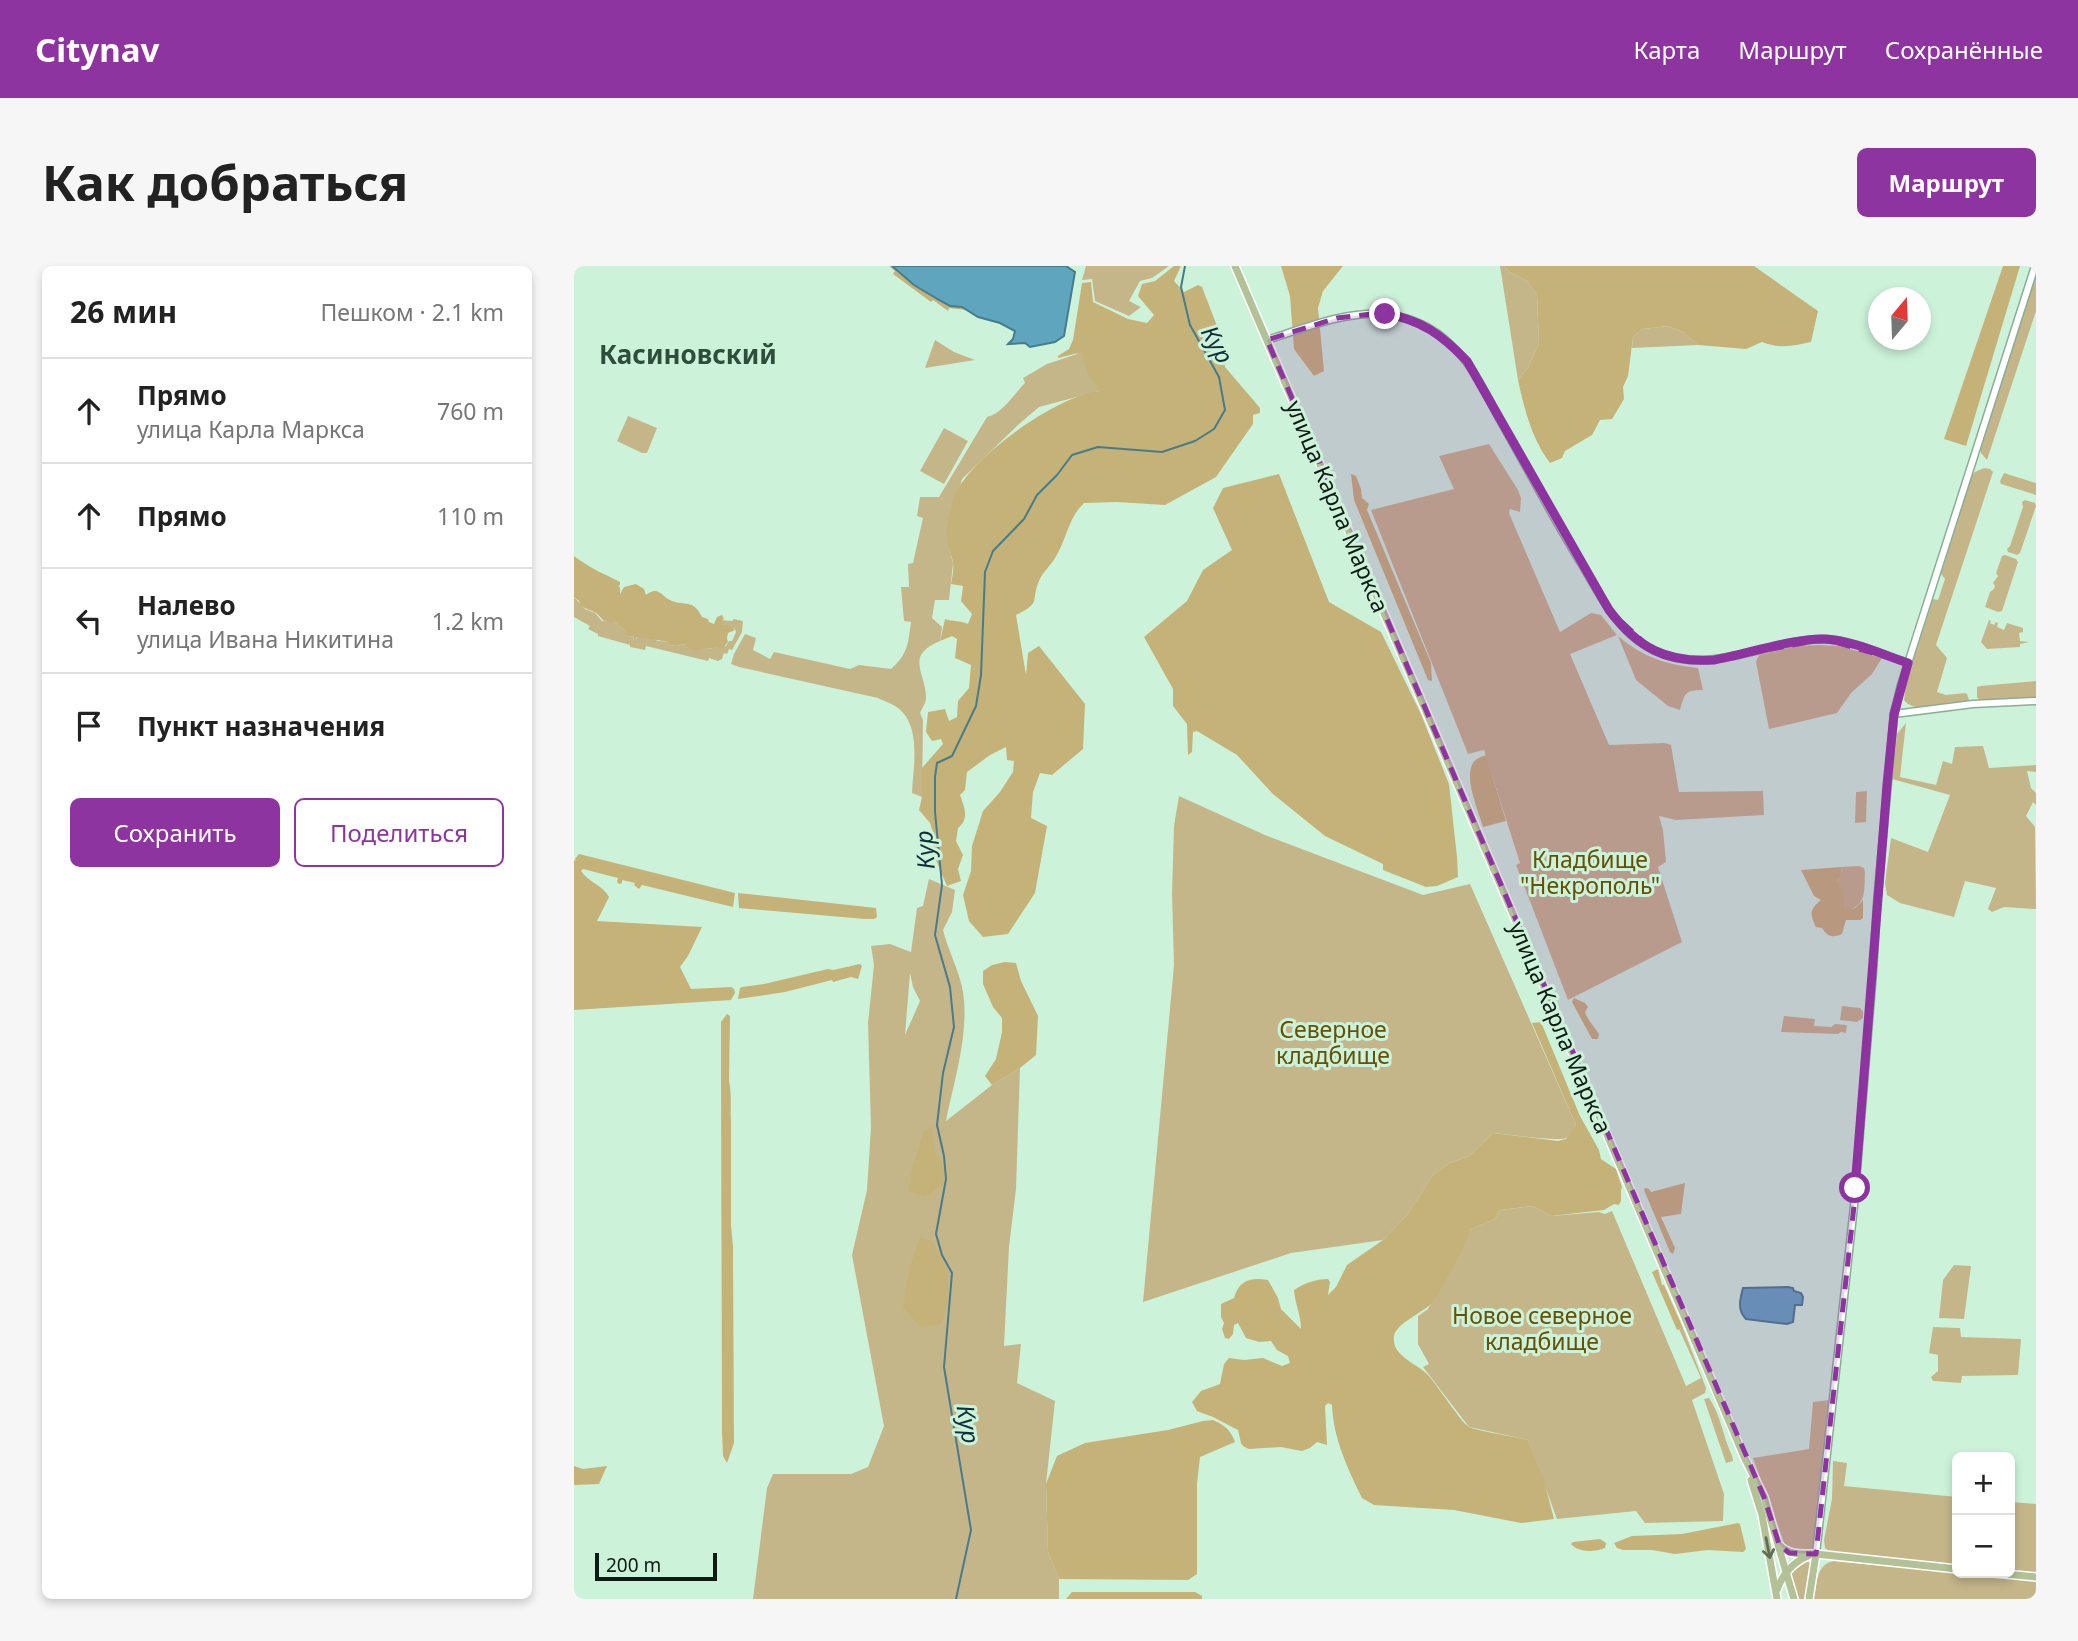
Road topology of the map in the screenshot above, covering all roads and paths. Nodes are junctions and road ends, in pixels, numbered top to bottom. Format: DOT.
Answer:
graph roads {
  1 [pos="1235,266"];
  2 [pos="2035,266"];
  3 [pos="1267,340"];
  4 [pos="1908,663"];
  5 [pos="2036,701"];
  6 [pos="1894,714"];
  7 [pos="1745,1459"];
  8 [pos="1779,1545"];
  9 [pos="1816,1554"];
  10 [pos="1952,1568"];
  11 [pos="1787,1572"];
  12 [pos="2015,1575"];
  13 [pos="2036,1577"];
  14 [pos="1777,1595"];
  15 [pos="1794,1599"];
  16 [pos="1809,1599"];
  1 -- 3 [label="main road, улица Карла Маркса"];
  2 -- 4 [label="main road"];
  3 -- 4 [label="main road"];
  3 -- 7 [label="main road, улица Карла Маркса"];
  4 -- 6 [label="main road"];
  5 -- 6 [label="main road"];
  6 -- 9 [label="main road"];
  7 -- 8 [label="main road, улица Карла Маркса"];
  7 -- 14 [label="main road, one-way"];
  8 -- 9 [label="main road"];
  8 -- 11 [label="main road, улица Карла Маркса"];
  9 -- 10 [label="main road"];
  9 -- 11 [label="main road"];
  9 -- 16 [label="main road"];
  11 -- 14 [label="main road"];
  11 -- 15 [label="main road, улица Карла Маркса"];
  12 -- 13 [label="main road"];
}
